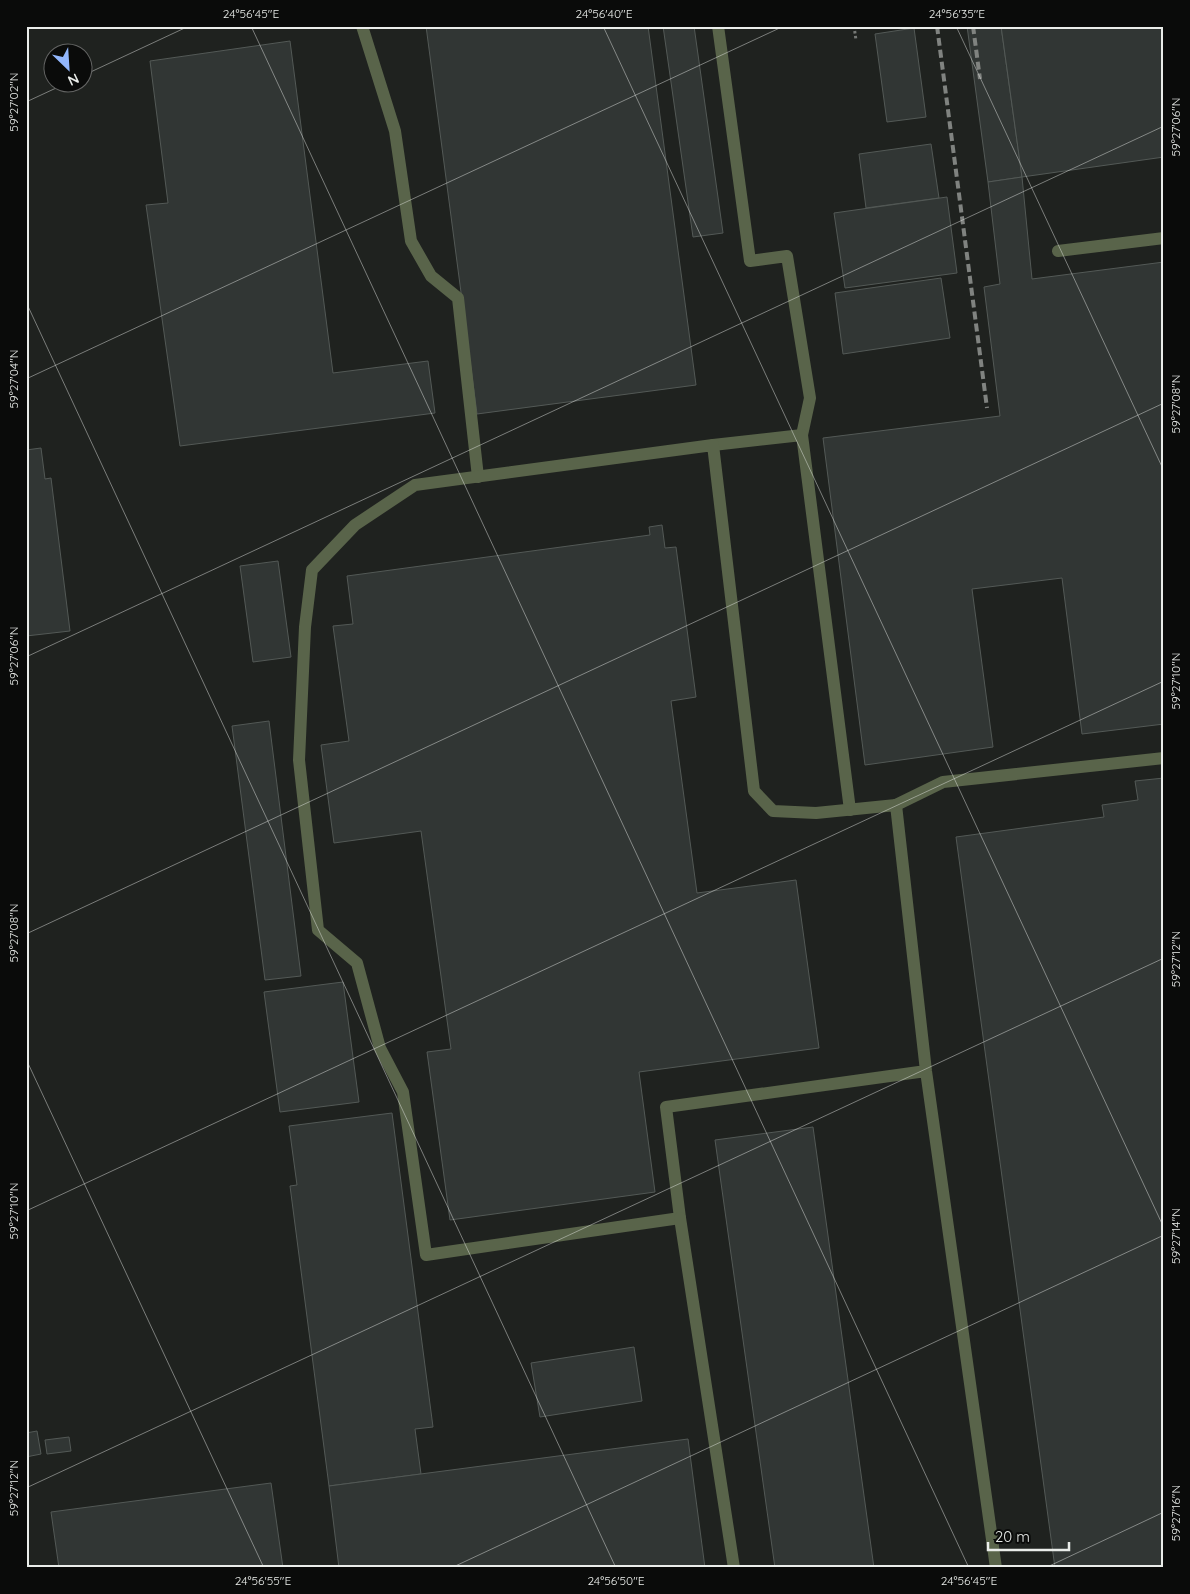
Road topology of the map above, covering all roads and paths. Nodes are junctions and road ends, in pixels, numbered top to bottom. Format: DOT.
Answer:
graph roads {
  1 [pos="362,26"];
  2 [pos="718,26"];
  3 [pos="854,26"];
  4 [pos="856,40"];
  5 [pos="1164,238"];
  6 [pos="1058,251"];
  7 [pos="802,436"];
  8 [pos="713,445"];
  9 [pos="478,477"];
  10 [pos="1164,758"];
  11 [pos="896,806"];
  12 [pos="850,810"];
  13 [pos="926,1071"];
  14 [pos="680,1218"];
  15 [pos="734,1568"];
  16 [pos="996,1568"];
  1 -- 9 [label="lane"];
  2 -- 7 [label="lane"];
  3 -- 4 [label="path"];
  5 -- 6 [label="lane"];
  7 -- 8 [label="lane"];
  7 -- 12 [label="lane"];
  8 -- 9 [label="lane"];
  8 -- 12 [label="lane"];
  9 -- 14 [label="lane"];
  10 -- 11 [label="lane"];
  11 -- 12 [label="lane"];
  11 -- 13 [label="lane"];
  13 -- 14 [label="lane"];
  13 -- 16 [label="lane"];
  14 -- 15 [label="lane"];
}
